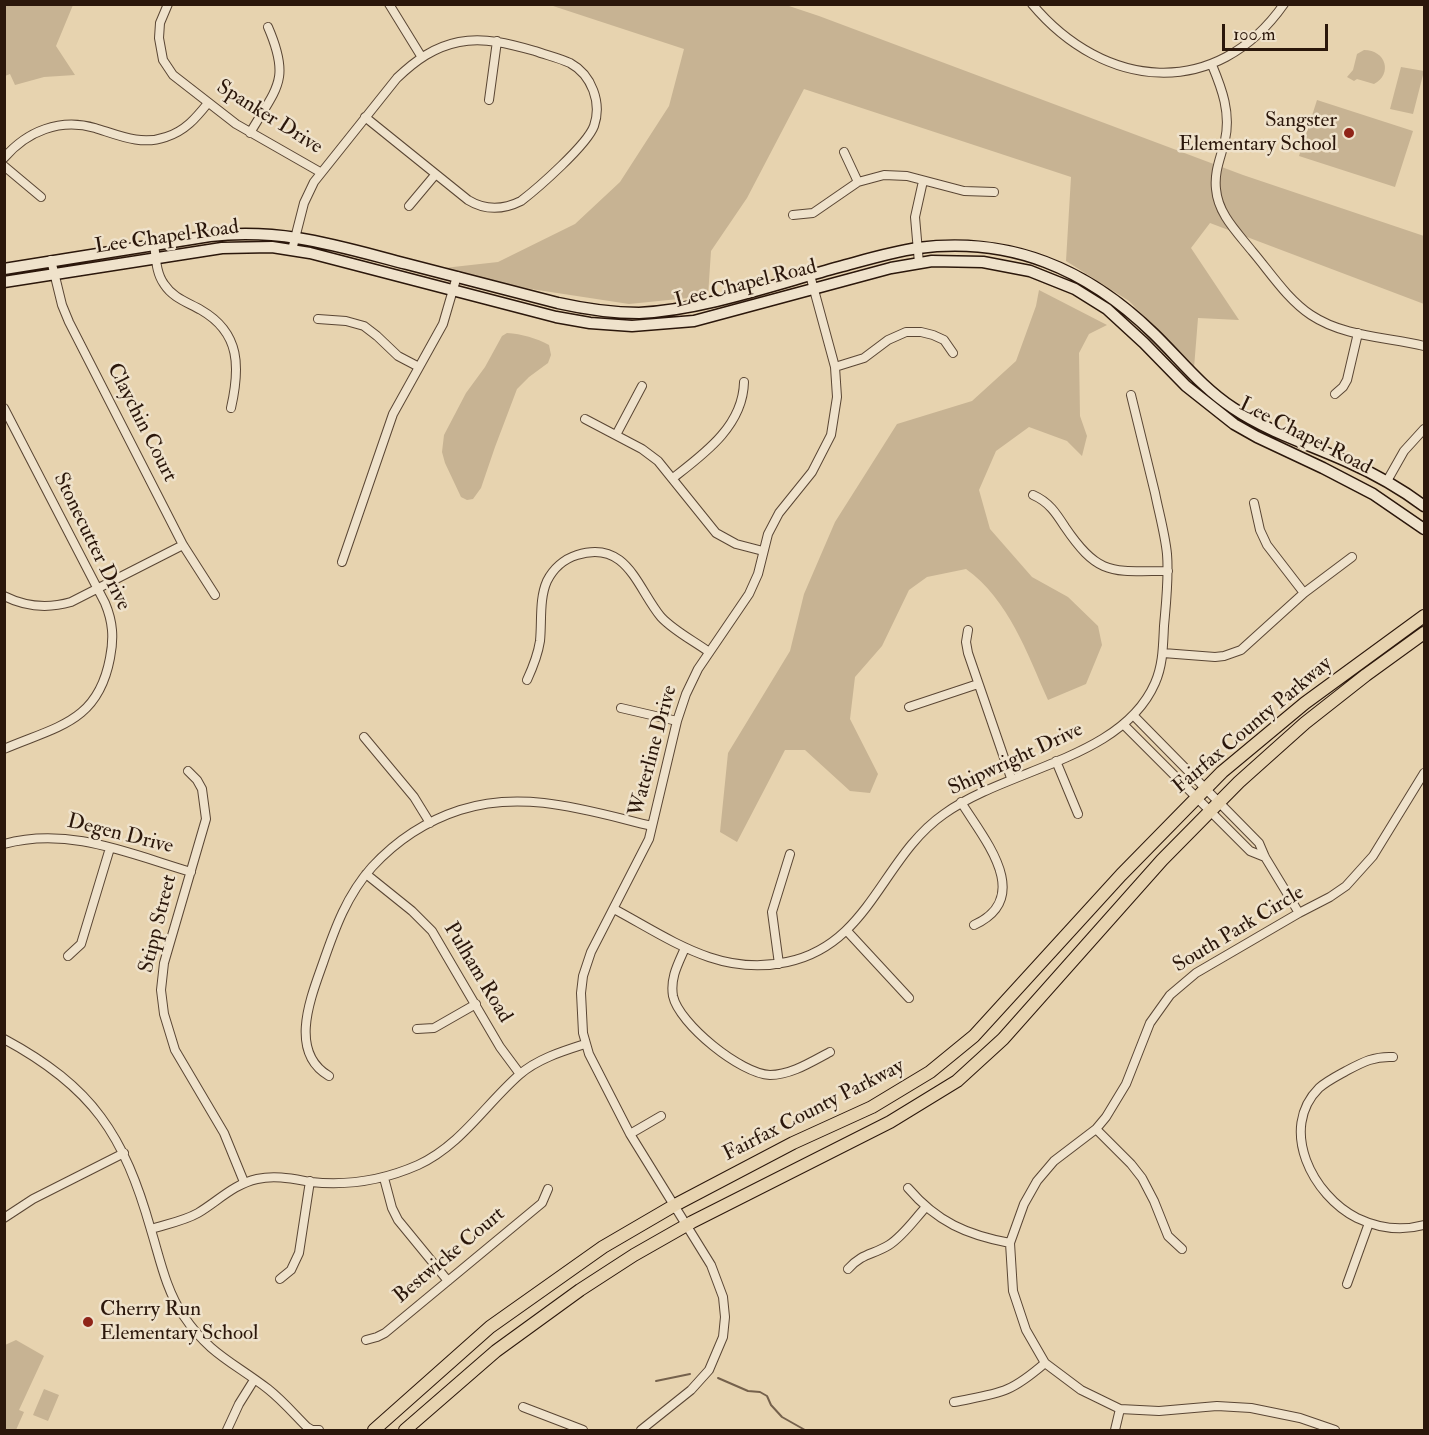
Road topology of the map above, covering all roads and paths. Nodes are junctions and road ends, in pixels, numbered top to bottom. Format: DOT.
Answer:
graph roads {
  1 [pos="168,4"];
  2 [pos="389,4"];
  3 [pos="1032,4"];
  4 [pos="1284,4"];
  5 [pos="268,27"];
  6 [pos="497,41"];
  7 [pos="421,57"];
  8 [pos="1212,65"];
  9 [pos="489,100"];
  10 [pos="208,103"];
  11 [pos="365,117"];
  12 [pos="250,133"];
  13 [pos="844,152"];
  14 [pos="4,158"];
  15 [pos="4,166"];
  16 [pos="320,172"];
  17 [pos="435,175"];
  18 [pos="923,181"];
  19 [pos="858,182"];
  20 [pos="994,192"];
  21 [pos="41,197"];
  22 [pos="409,206"];
  23 [pos="794,216"];
  24 [pos="295,236"];
  25 [pos="154,244"];
  26 [pos="917,248"];
  27 [pos="292,250"];
  28 [pos="156,258"];
  29 [pos="51,260"];
  30 [pos="919,262"];
  31 [pos="4,269"];
  32 [pos="54,274"];
  33 [pos="810,275"];
  34 [pos="457,276"];
  35 [pos="4,282"];
  36 [pos="813,288"];
  37 [pos="453,290"];
  38 [pos="318,319"];
  39 [pos="1358,333"];
  40 [pos="1425,346"];
  41 [pos="953,353"];
  42 [pos="419,367"];
  43 [pos="835,367"];
  44 [pos="1195,377"];
  45 [pos="744,382"];
  46 [pos="642,386"];
  47 [pos="1186,386"];
  48 [pos="1335,394"];
  49 [pos="1131,395"];
  50 [pos="4,408"];
  51 [pos="231,408"];
  52 [pos="585,419"];
  53 [pos="1425,429"];
  54 [pos="616,435"];
  55 [pos="673,478"];
  56 [pos="1387,481"];
  57 [pos="1033,495"];
  58 [pos="1254,503"];
  59 [pos="1425,506"];
  60 [pos="1425,529"];
  61 [pos="183,545"];
  62 [pos="762,551"];
  63 [pos="1352,557"];
  64 [pos="342,562"];
  65 [pos="1168,571"];
  66 [pos="98,589"];
  67 [pos="1304,593"];
  68 [pos="215,595"];
  69 [pos="4,596"];
  70 [pos="1425,616"];
  71 [pos="968,630"];
  72 [pos="1425,633"];
  73 [pos="710,652"];
  74 [pos="1163,653"];
  75 [pos="527,680"];
  76 [pos="978,684"];
  77 [pos="909,707"];
  78 [pos="621,708"];
  79 [pos="1133,716"];
  80 [pos="677,721"];
  81 [pos="1124,725"];
  82 [pos="364,737"];
  83 [pos="4,749"];
  84 [pos="1056,761"];
  85 [pos="188,771"];
  86 [pos="1425,773"];
  87 [pos="1011,778"];
  88 [pos="1206,787"];
  89 [pos="1195,797"];
  90 [pos="1220,801"];
  91 [pos="961,802"];
  92 [pos="1210,811"];
  93 [pos="1078,814"];
  94 [pos="430,823"];
  95 [pos="652,826"];
  96 [pos="4,844"];
  97 [pos="110,848"];
  98 [pos="790,854"];
  99 [pos="1265,857"];
  100 [pos="191,872"];
  101 [pos="366,874"];
  102 [pos="614,909"];
  103 [pos="1299,913"];
  104 [pos="974,925"];
  105 [pos="847,932"];
  106 [pos="686,948"];
  107 [pos="68,956"];
  108 [pos="779,964"];
  109 [pos="909,998"];
  110 [pos="476,1004"];
  111 [pos="417,1029"];
  112 [pos="4,1039"];
  113 [pos="585,1044"];
  114 [pos="830,1052"];
  115 [pos="1394,1057"];
  116 [pos="520,1074"];
  117 [pos="329,1076"];
  118 [pos="661,1116"];
  119 [pos="1096,1129"];
  120 [pos="630,1134"];
  121 [pos="124,1153"];
  122 [pos="384,1178"];
  123 [pos="310,1181"];
  124 [pos="244,1182"];
  125 [pos="908,1188"];
  126 [pos="548,1189"];
  127 [pos="675,1205"];
  128 [pos="925,1208"];
  129 [pos="4,1218"];
  130 [pos="1369,1223"];
  131 [pos="687,1225"];
  132 [pos="1425,1226"];
  133 [pos="151,1229"];
  134 [pos="1010,1243"];
  135 [pos="1182,1249"];
  136 [pos="848,1269"];
  137 [pos="280,1279"];
  138 [pos="447,1281"];
  139 [pos="1347,1284"];
  140 [pos="366,1340"];
  141 [pos="1045,1363"];
  142 [pos="254,1380"];
  143 [pos="954,1402"];
  144 [pos="523,1407"];
  145 [pos="1120,1409"];
  146 [pos="227,1431"];
  147 [pos="320,1431"];
  148 [pos="374,1431"];
  149 [pos="405,1431"];
  150 [pos="583,1431"];
  151 [pos="641,1431"];
  152 [pos="1115,1431"];
  153 [pos="1335,1431"];
  1 -- 10 [label="street, Spanker Drive"];
  2 -- 7 [label="street"];
  3 -- 8 [label="street"];
  4 -- 8 [label="street"];
  5 -- 12 [label="street"];
  6 -- 7 [label="street"];
  6 -- 9 [label="street"];
  6 -- 17 [label="street"];
  7 -- 11 [label="street"];
  8 -- 39 [label="street"];
  10 -- 12 [label="street, Spanker Drive"];
  10 -- 14 [label="street"];
  11 -- 16 [label="street"];
  11 -- 17 [label="street"];
  12 -- 16 [label="street, Spanker Drive"];
  13 -- 19 [label="street"];
  15 -- 21 [label="street"];
  16 -- 24 [label="street"];
  17 -- 22 [label="street"];
  18 -- 19 [label="street"];
  18 -- 20 [label="street"];
  18 -- 26 [label="street"];
  19 -- 23 [label="street"];
  24 -- 25 [label="main road, Lee Chapel Road"];
  24 -- 27 [label="street"];
  24 -- 34 [label="main road, Lee Chapel Road"];
  25 -- 28 [label="street"];
  25 -- 29 [label="main road, Lee Chapel Road"];
  26 -- 30 [label="street"];
  26 -- 33 [label="main road, Lee Chapel Road"];
  26 -- 44 [label="main road, Lee Chapel Road"];
  27 -- 28 [label="main road, Lee Chapel Road"];
  27 -- 37 [label="main road, Lee Chapel Road"];
  28 -- 32 [label="main road, Lee Chapel Road"];
  28 -- 51 [label="street"];
  29 -- 31 [label="main road, Lee Chapel Road"];
  29 -- 32 [label="street, Claychin Court"];
  30 -- 36 [label="main road, Lee Chapel Road"];
  30 -- 47 [label="main road, Lee Chapel Road"];
  32 -- 35 [label="main road, Lee Chapel Road"];
  32 -- 61 [label="street, Claychin Court"];
  33 -- 34 [label="main road, Lee Chapel Road"];
  33 -- 36 [label="street, Waterline Drive"];
  34 -- 37 [label="street"];
  36 -- 37 [label="main road, Lee Chapel Road"];
  36 -- 43 [label="street, Waterline Drive"];
  37 -- 42 [label="street"];
  38 -- 42 [label="street"];
  39 -- 40 [label="street"];
  39 -- 48 [label="street"];
  41 -- 43 [label="street"];
  42 -- 64 [label="street"];
  43 -- 62 [label="street, Waterline Drive"];
  44 -- 47 [label="main road"];
  44 -- 56 [label="main road, Lee Chapel Road"];
  45 -- 55 [label="street"];
  46 -- 54 [label="street"];
  47 -- 60 [label="main road, Lee Chapel Road"];
  49 -- 65 [label="street, Shipwright Drive"];
  50 -- 66 [label="street, Stonecutter Drive"];
  52 -- 54 [label="street"];
  53 -- 56 [label="street"];
  54 -- 55 [label="street"];
  55 -- 62 [label="street"];
  56 -- 59 [label="main road, Lee Chapel Road"];
  57 -- 65 [label="street"];
  58 -- 67 [label="street"];
  61 -- 66 [label="street"];
  61 -- 68 [label="street, Claychin Court"];
  62 -- 73 [label="street, Waterline Drive"];
  63 -- 67 [label="street"];
  65 -- 74 [label="street, Shipwright Drive"];
  66 -- 69 [label="street"];
  66 -- 83 [label="street, Stonecutter Drive"];
  67 -- 74 [label="street"];
  70 -- 88 [label="highway, Fairfax County Parkway"];
  71 -- 76 [label="street"];
  72 -- 90 [label="highway, Fairfax County Parkway"];
  73 -- 75 [label="street"];
  73 -- 80 [label="street, Waterline Drive"];
  74 -- 79 [label="street, Shipwright Drive"];
  76 -- 77 [label="street"];
  76 -- 87 [label="street"];
  78 -- 80 [label="street"];
  79 -- 81 [label="street, Shipwright Drive"];
  79 -- 88 [label="street"];
  80 -- 95 [label="street, Waterline Drive"];
  81 -- 84 [label="street, Shipwright Drive"];
  81 -- 89 [label="street"];
  82 -- 94 [label="street"];
  84 -- 87 [label="street, Shipwright Drive"];
  84 -- 93 [label="street"];
  85 -- 100 [label="street, Stipp Street"];
  86 -- 103 [label="street, South Park Circle"];
  87 -- 91 [label="street, Shipwright Drive"];
  88 -- 89 [label="highway, Fairfax County Parkway"];
  88 -- 90 [label="street"];
  89 -- 92 [label="street"];
  89 -- 127 [label="highway, Fairfax County Parkway"];
  90 -- 92 [label="highway, Fairfax County Parkway"];
  90 -- 99 [label="street"];
  91 -- 104 [label="street"];
  91 -- 105 [label="street, Shipwright Drive"];
  92 -- 99 [label="street"];
  92 -- 131 [label="highway, Fairfax County Parkway"];
  94 -- 95 [label="street"];
  94 -- 101 [label="street"];
  95 -- 102 [label="street, Waterline Drive"];
  96 -- 97 [label="street, Degen Drive"];
  97 -- 100 [label="street, Degen Drive"];
  97 -- 107 [label="street"];
  98 -- 108 [label="street"];
  99 -- 103 [label="street"];
  100 -- 124 [label="street, Stipp Street"];
  101 -- 110 [label="street, Pulham Road"];
  101 -- 117 [label="street"];
  102 -- 106 [label="street, Shipwright Drive"];
  102 -- 113 [label="street, Waterline Drive"];
  103 -- 119 [label="street, South Park Circle"];
  105 -- 108 [label="street, Shipwright Drive"];
  105 -- 109 [label="street"];
  106 -- 108 [label="street, Shipwright Drive"];
  106 -- 114 [label="street"];
  110 -- 111 [label="street"];
  110 -- 116 [label="street, Pulham Road"];
  112 -- 121 [label="street"];
  113 -- 116 [label="street"];
  113 -- 120 [label="street, Waterline Drive"];
  115 -- 130 [label="street"];
  116 -- 122 [label="street"];
  118 -- 120 [label="street"];
  119 -- 134 [label="street, South Park Circle"];
  119 -- 135 [label="street"];
  120 -- 127 [label="street, Waterline Drive"];
  121 -- 129 [label="street"];
  121 -- 133 [label="street"];
  122 -- 123 [label="street"];
  122 -- 138 [label="street"];
  123 -- 124 [label="street"];
  123 -- 137 [label="street"];
  124 -- 133 [label="street"];
  125 -- 128 [label="street"];
  126 -- 138 [label="street, Bestwicke Court"];
  127 -- 131 [label="street, Waterline Drive"];
  127 -- 148 [label="highway, Fairfax County Parkway"];
  128 -- 134 [label="street"];
  128 -- 136 [label="street"];
  130 -- 132 [label="street"];
  130 -- 139 [label="street"];
  131 -- 149 [label="highway, Fairfax County Parkway"];
  131 -- 151 [label="street, Waterline Drive"];
  133 -- 142 [label="street"];
  134 -- 141 [label="street, South Park Circle"];
  138 -- 140 [label="street, Bestwicke Court"];
  141 -- 143 [label="street"];
  141 -- 145 [label="street, South Park Circle"];
  142 -- 146 [label="street"];
  142 -- 147 [label="street"];
  144 -- 150 [label="street"];
  145 -- 152 [label="street"];
  145 -- 153 [label="street, South Park Circle"];
}
